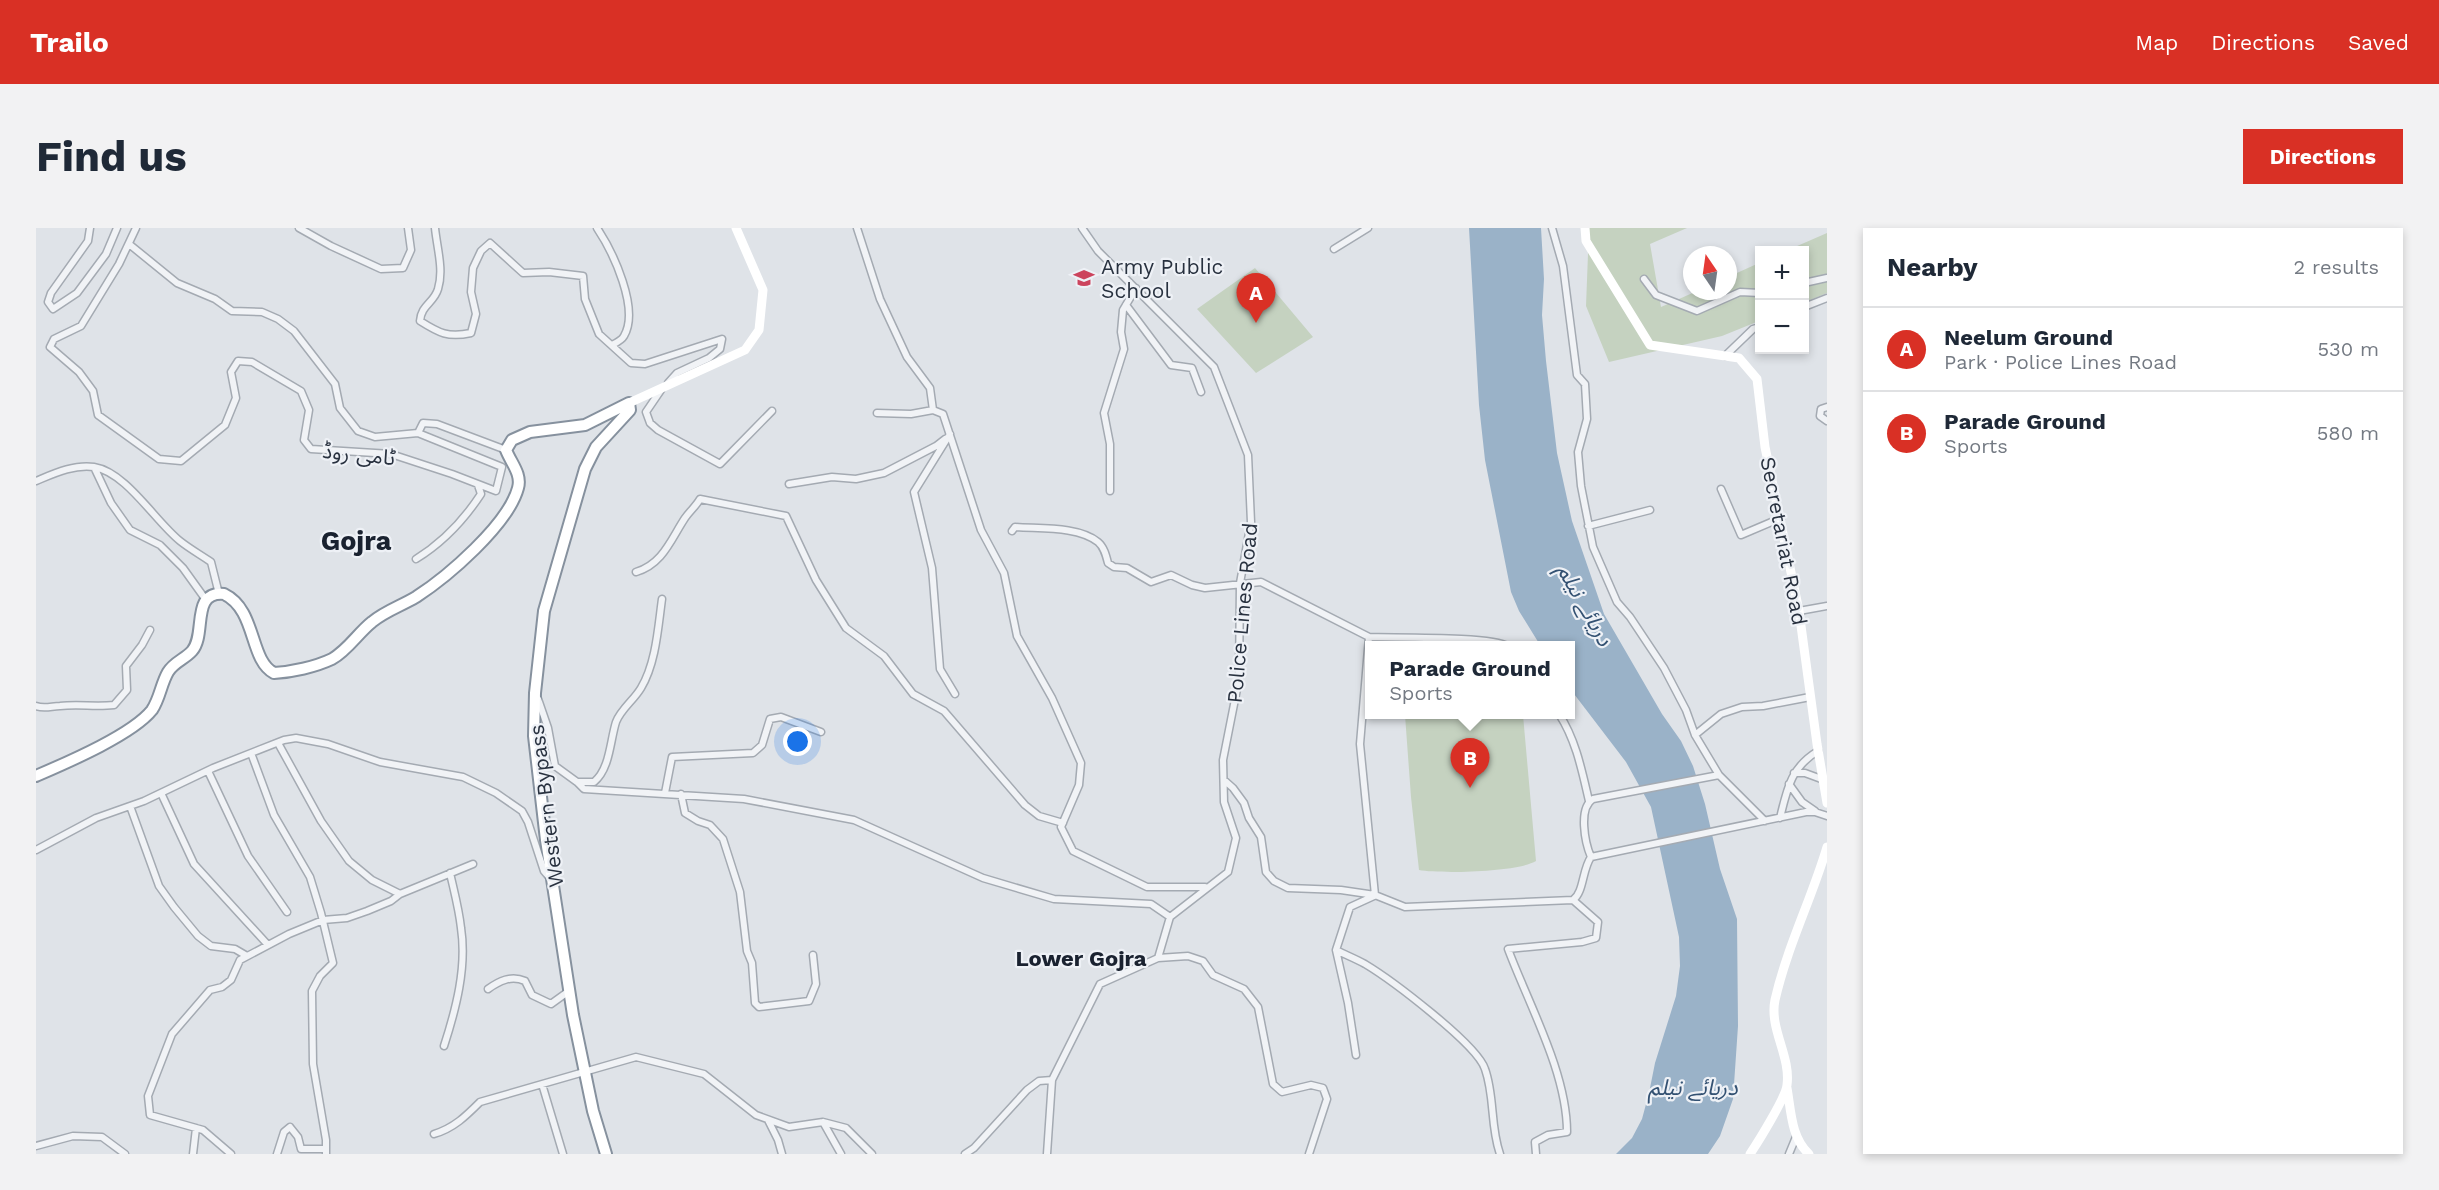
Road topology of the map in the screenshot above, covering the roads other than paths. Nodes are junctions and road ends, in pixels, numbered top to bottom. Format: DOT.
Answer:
graph roads {
  1 [pos="90,228"];
  2 [pos="117,228"];
  3 [pos="136,228"];
  4 [pos="299,228"];
  5 [pos="408,228"];
  6 [pos="435,228"];
  7 [pos="597,228"];
  8 [pos="736,228"];
  9 [pos="857,228"];
  10 [pos="1082,228"];
  11 [pos="1368,228"];
  12 [pos="1552,228"];
  13 [pos="1585,228"];
  14 [pos="129,243"];
  15 [pos="1334,249"];
  16 [pos="1827,278"];
  17 [pos="1644,279"];
  18 [pos="1809,282"];
  19 [pos="1136,288"];
  20 [pos="1755,292"];
  21 [pos="1827,298"];
  22 [pos="1126,304"];
  23 [pos="1809,306"];
  24 [pos="1755,328"];
  25 [pos="612,345"];
  26 [pos="1725,356"];
  27 [pos="661,390"];
  28 [pos="1201,392"];
  29 [pos="629,403"];
  30 [pos="1827,407"];
  31 [pos="933,410"];
  32 [pos="772,411"];
  33 [pos="877,413"];
  34 [pos="1827,421"];
  35 [pos="418,433"];
  36 [pos="950,434"];
  37 [pos="506,450"];
  38 [pos="94,467"];
  39 [pos="36,481"];
  40 [pos="789,484"];
  41 [pos="478,485"];
  42 [pos="1721,489"];
  43 [pos="1110,491"];
  44 [pos="1650,510"];
  45 [pos="1781,518"];
  46 [pos="1588,525"];
  47 [pos="1012,531"];
  48 [pos="416,559"];
  49 [pos="636,572"];
  50 [pos="1240,583"];
  51 [pos="219,594"];
  52 [pos="662,599"];
  53 [pos="206,600"];
  54 [pos="1827,606"];
  55 [pos="1799,611"];
  56 [pos="150,630"];
  57 [pos="1370,637"];
  58 [pos="1370,641"];
  59 [pos="1486,641"];
  60 [pos="1365,690"];
  61 [pos="535,693"];
  62 [pos="955,694"];
  63 [pos="1810,697"];
  64 [pos="36,706"];
  65 [pos="1562,719"];
  66 [pos="821,732"];
  67 [pos="1695,735"];
  68 [pos="278,742"];
  69 [pos="1827,742"];
  70 [pos="1817,748"];
  71 [pos="251,753"];
  72 [pos="208,771"];
  73 [pos="1794,773"];
  74 [pos="1717,775"];
  75 [pos="36,776"];
  76 [pos="1224,780"];
  77 [pos="1824,780"];
  78 [pos="576,782"];
  79 [pos="1789,784"];
  80 [pos="665,793"];
  81 [pos="161,794"];
  82 [pos="681,794"];
  83 [pos="1589,801"];
  84 [pos="1827,803"];
  85 [pos="130,806"];
  86 [pos="1815,812"];
  87 [pos="1827,816"];
  88 [pos="1780,818"];
  89 [pos="1765,821"];
  90 [pos="1063,822"];
  91 [pos="1827,847"];
  92 [pos="36,850"];
  93 [pos="1591,857"];
  94 [pos="473,864"];
  95 [pos="450,873"];
  96 [pos="554,883"];
  97 [pos="1206,888"];
  98 [pos="400,894"];
  99 [pos="1375,895"];
  100 [pos="1573,900"];
  101 [pos="287,912"];
  102 [pos="1170,917"];
  103 [pos="323,920"];
  104 [pos="268,945"];
  105 [pos="1336,950"];
  106 [pos="813,955"];
  107 [pos="247,956"];
  108 [pos="1158,958"];
  109 [pos="488,989"];
  110 [pos="570,991"];
  111 [pos="444,1046"];
  112 [pos="1356,1055"];
  113 [pos="584,1071"];
  114 [pos="1052,1080"];
  115 [pos="542,1084"];
  116 [pos="1787,1088"];
  117 [pos="768,1119"];
  118 [pos="823,1122"];
  119 [pos="196,1128"];
  120 [pos="434,1134"];
  121 [pos="1796,1137"];
  122 [pos="36,1146"];
  123 [pos="326,1151"];
  124 [pos="124,1154"];
  125 [pos="193,1154"];
  126 [pos="231,1154"];
  127 [pos="277,1154"];
  128 [pos="563,1154"];
  129 [pos="606,1154"];
  130 [pos="782,1154"];
  131 [pos="841,1154"];
  132 [pos="872,1154"];
  133 [pos="965,1154"];
  134 [pos="1047,1154"];
  135 [pos="1309,1154"];
  136 [pos="1500,1154"];
  137 [pos="1536,1154"];
  138 [pos="1750,1154"];
  139 [pos="1789,1154"];
  140 [pos="1809,1154"];
  1 -- 2 [label="street"];
  3 -- 14 [label="street"];
  4 -- 5 [label="street"];
  6 -- 25 [label="street"];
  7 -- 25 [label="street"];
  8 -- 27 [label="main road"];
  9 -- 31 [label="street"];
  10 -- 19 [label="street, Police Lines Road"];
  11 -- 15 [label="street"];
  12 -- 46 [label="street"];
  13 -- 26 [label="main road"];
  14 -- 35 [label="street"];
  14 -- 41 [label="street, ٹامی روڈ"];
  16 -- 18 [label="street"];
  17 -- 20 [label="street"];
  19 -- 22 [label="street"];
  19 -- 50 [label="street, Police Lines Road"];
  21 -- 23 [label="street"];
  22 -- 28 [label="street"];
  22 -- 43 [label="street"];
  24 -- 26 [label="street"];
  25 -- 27 [label="street"];
  26 -- 45 [label="main road, Secretariat Road"];
  27 -- 29 [label="main road"];
  27 -- 32 [label="street"];
  29 -- 37 [label="highway"];
  29 -- 61 [label="highway, Western Bypass"];
  30 -- 34 [label="street"];
  31 -- 33 [label="street"];
  31 -- 36 [label="street"];
  35 -- 37 [label="street, ٹامی روڈ"];
  35 -- 41 [label="street, ٹامی روڈ"];
  36 -- 40 [label="street"];
  36 -- 62 [label="street"];
  36 -- 90 [label="street"];
  37 -- 51 [label="highway"];
  38 -- 39 [label="street"];
  38 -- 51 [label="street"];
  38 -- 53 [label="street"];
  41 -- 48 [label="street"];
  42 -- 45 [label="street"];
  44 -- 46 [label="street"];
  45 -- 55 [label="main road, Secretariat Road"];
  46 -- 67 [label="street"];
  47 -- 50 [label="street"];
  49 -- 90 [label="street"];
  50 -- 57 [label="street"];
  50 -- 76 [label="street, Police Lines Road"];
  51 -- 53 [label="highway"];
  52 -- 78 [label="street"];
  53 -- 75 [label="highway"];
  54 -- 55 [label="street"];
  55 -- 63 [label="main road, Secretariat Road"];
  56 -- 64 [label="street"];
  57 -- 58 [label="street"];
  57 -- 59 [label="street"];
  60 -- 99 [label="street"];
  61 -- 78 [label="street"];
  61 -- 96 [label="highway, Western Bypass"];
  63 -- 67 [label="street"];
  63 -- 70 [label="main road, Secretariat Road"];
  65 -- 83 [label="street"];
  66 -- 80 [label="street"];
  67 -- 74 [label="street"];
  68 -- 71 [label="street"];
  68 -- 96 [label="street"];
  68 -- 98 [label="street"];
  69 -- 70 [label="street"];
  70 -- 73 [label="street"];
  70 -- 77 [label="main road, Secretariat Road"];
  71 -- 72 [label="street"];
  71 -- 103 [label="street"];
  72 -- 81 [label="street"];
  72 -- 101 [label="street"];
  73 -- 77 [label="street"];
  73 -- 79 [label="street"];
  74 -- 83 [label="street"];
  74 -- 89 [label="street"];
  76 -- 97 [label="street, Police Lines Road"];
  76 -- 99 [label="street"];
  77 -- 84 [label="main road, Secretariat Road"];
  78 -- 80 [label="street"];
  79 -- 86 [label="street"];
  79 -- 88 [label="street"];
  80 -- 82 [label="street"];
  81 -- 85 [label="street"];
  81 -- 104 [label="street"];
  82 -- 102 [label="street"];
  82 -- 106 [label="street"];
  83 -- 93 [label="street"];
  85 -- 92 [label="street"];
  85 -- 107 [label="street"];
  86 -- 87 [label="street"];
  86 -- 88 [label="street"];
  88 -- 89 [label="street"];
  89 -- 93 [label="street"];
  90 -- 97 [label="street"];
  91 -- 116 [label="main road"];
  93 -- 100 [label="street"];
  94 -- 95 [label="street"];
  95 -- 98 [label="street"];
  95 -- 111 [label="street"];
  96 -- 110 [label="highway, Western Bypass"];
  97 -- 102 [label="street, Police Lines Road"];
  98 -- 103 [label="street"];
  99 -- 100 [label="street"];
  99 -- 105 [label="street"];
  100 -- 137 [label="street"];
  102 -- 108 [label="street"];
  103 -- 104 [label="street"];
  103 -- 123 [label="street"];
  104 -- 107 [label="street"];
  105 -- 112 [label="street"];
  105 -- 136 [label="street"];
  107 -- 119 [label="street"];
  108 -- 114 [label="street"];
  108 -- 135 [label="street"];
  109 -- 110 [label="street"];
  110 -- 113 [label="highway, Western Bypass"];
  113 -- 115 [label="street"];
  113 -- 117 [label="street"];
  113 -- 129 [label="highway, Western Bypass"];
  114 -- 133 [label="street"];
  114 -- 134 [label="street"];
  115 -- 120 [label="street"];
  115 -- 128 [label="street"];
  116 -- 121 [label="main road"];
  116 -- 138 [label="main road"];
  117 -- 118 [label="street"];
  117 -- 130 [label="street"];
  118 -- 131 [label="street"];
  118 -- 132 [label="street"];
  119 -- 125 [label="street"];
  119 -- 126 [label="street"];
  121 -- 139 [label="street"];
  121 -- 140 [label="main road"];
  122 -- 124 [label="street"];
  123 -- 127 [label="street"];
}
